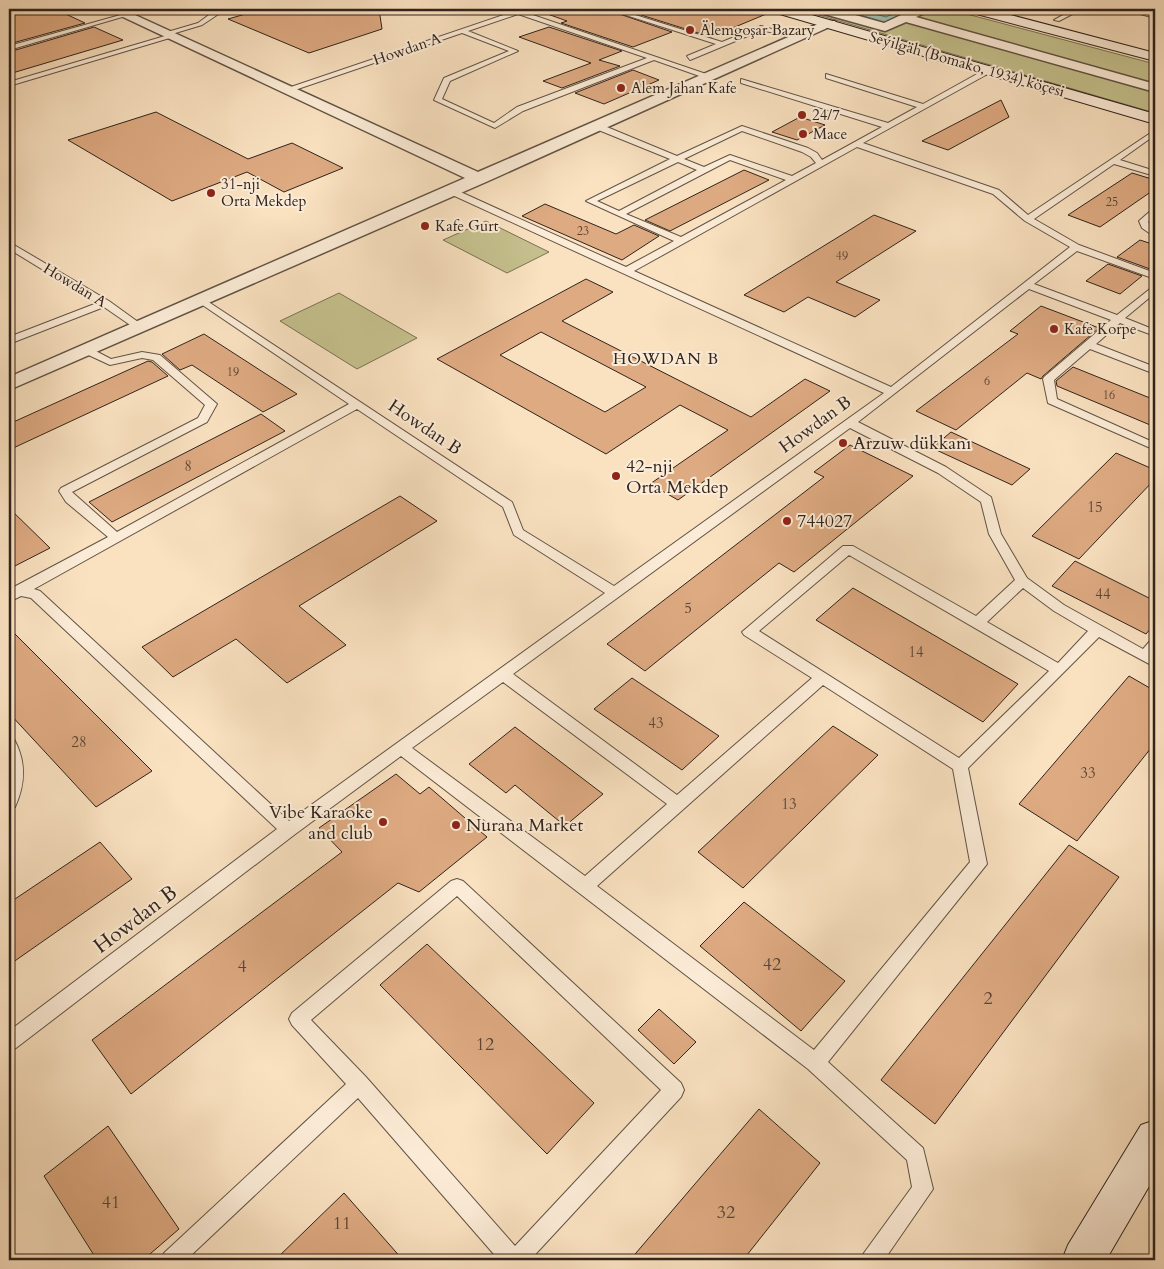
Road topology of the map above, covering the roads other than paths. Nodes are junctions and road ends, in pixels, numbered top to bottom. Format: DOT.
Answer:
graph roads {
  1 [pos="112,9"];
  2 [pos="215,9"];
  3 [pos="527,9"];
  4 [pos="610,9"];
  5 [pos="778,9"];
  6 [pos="821,9"];
  7 [pos="974,9"];
  8 [pos="1079,9"];
  9 [pos="1125,9"];
  10 [pos="991,11"];
  11 [pos="517,12"];
  12 [pos="911,13"];
  13 [pos="126,15"];
  14 [pos="1155,16"];
  15 [pos="1057,20"];
  16 [pos="830,24"];
  17 [pos="462,31"];
  18 [pos="168,35"];
  19 [pos="800,38"];
  20 [pos="722,44"];
  21 [pos="9,48"];
  22 [pos="1155,57"];
  23 [pos="654,58"];
  24 [pos="690,58"];
  25 [pos="989,71"];
  26 [pos="829,76"];
  27 [pos="711,77"];
  28 [pos="744,81"];
  29 [pos="9,84"];
  30 [pos="1155,88"];
  31 [pos="286,90"];
  32 [pos="924,107"];
  33 [pos="1155,119"];
  34 [pos="599,126"];
  35 [pos="888,126"];
  36 [pos="1155,132"];
  37 [pos="857,144"];
  38 [pos="676,159"];
  39 [pos="1114,161"];
  40 [pos="821,164"];
  41 [pos="704,170"];
  42 [pos="1155,174"];
  43 [pos="480,179"];
  44 [pos="792,179"];
  45 [pos="451,191"];
  46 [pos="1155,210"];
  47 [pos="619,214"];
  48 [pos="1028,219"];
  49 [pos="1155,234"];
  50 [pos="682,240"];
  51 [pos="9,245"];
  52 [pos="1076,247"];
  53 [pos="626,271"];
  54 [pos="1155,276"];
  55 [pos="1027,285"];
  56 [pos="1155,288"];
  57 [pos="201,300"];
  58 [pos="105,303"];
  59 [pos="1118,319"];
  60 [pos="140,327"];
  61 [pos="1155,333"];
  62 [pos="9,341"];
  63 [pos="1089,345"];
  64 [pos="86,350"];
  65 [pos="1155,371"];
  66 [pos="9,384"];
  67 [pos="892,392"];
  68 [pos="358,404"];
  69 [pos="850,423"];
  70 [pos="1155,447"];
  71 [pos="116,537"];
  72 [pos="1022,582"];
  73 [pos="12,593"];
  74 [pos="615,593"];
  75 [pos="978,623"];
  76 [pos="1097,630"];
  77 [pos="1155,644"];
  78 [pos="1150,659"];
  79 [pos="1059,670"];
  80 [pos="503,674"];
  81 [pos="822,678"];
  82 [pos="9,743"];
  83 [pos="401,748"];
  84 [pos="960,766"];
  85 [pos="9,802"];
  86 [pos="679,805"];
  87 [pos="288,830"];
  88 [pos="585,886"];
  89 [pos="9,1042"];
  90 [pos="815,1064"];
  91 [pos="359,1084"];
  92 [pos="1155,1139"];
  93 [pos="171,1260"];
  94 [pos="514,1260"];
  95 [pos="871,1260"];
  96 [pos="1083,1260"];
  1 -- 13 [label="street"];
  2 -- 18 [label="lane"];
  3 -- 11 [label="lane, Howdan A"];
  4 -- 20 [label="lane"];
  5 -- 16 [label="street, Seýilgäh (Bomako, 1934) köçesi"];
  6 -- 12 [label="street"];
  7 -- 10 [label="street"];
  8 -- 15 [label="lane"];
  9 -- 14 [label="lane"];
  10 -- 22 [label="street"];
  11 -- 17 [label="lane, Howdan A"];
  11 -- 23 [label="lane"];
  12 -- 30 [label="street"];
  13 -- 18 [label="street"];
  13 -- 21 [label="lane"];
  16 -- 19 [label="street"];
  16 -- 25 [label="street, Seýilgäh (Bomako, 1934) köçesi"];
  17 -- 23 [label="lane"];
  17 -- 31 [label="lane, Howdan A"];
  18 -- 29 [label="lane"];
  18 -- 31 [label="street"];
  19 -- 20 [label="lane"];
  19 -- 27 [label="street"];
  20 -- 24 [label="lane"];
  23 -- 27 [label="lane"];
  25 -- 32 [label="lane"];
  25 -- 33 [label="street, Seýilgäh (Bomako, 1934) köçesi"];
  26 -- 32 [label="lane"];
  27 -- 34 [label="street"];
  28 -- 35 [label="lane"];
  31 -- 43 [label="street"];
  32 -- 35 [label="lane"];
  34 -- 38 [label="lane"];
  34 -- 43 [label="street"];
  35 -- 37 [label="lane"];
  36 -- 39 [label="lane"];
  37 -- 40 [label="lane"];
  37 -- 48 [label="lane"];
  38 -- 40 [label="lane"];
  38 -- 41 [label="lane"];
  38 -- 47 [label="lane"];
  39 -- 42 [label="lane"];
  39 -- 48 [label="lane"];
  40 -- 44 [label="lane"];
  41 -- 44 [label="lane"];
  41 -- 47 [label="lane"];
  43 -- 45 [label="street"];
  44 -- 50 [label="lane"];
  45 -- 53 [label="lane, Howdan B"];
  45 -- 57 [label="street"];
  46 -- 49 [label="lane"];
  47 -- 50 [label="lane"];
  48 -- 52 [label="lane"];
  50 -- 53 [label="lane"];
  51 -- 58 [label="lane, Howdan A"];
  52 -- 54 [label="lane"];
  52 -- 55 [label="lane, Howdan B"];
  53 -- 67 [label="lane, Howdan B"];
  55 -- 59 [label="lane"];
  55 -- 67 [label="lane, Howdan B"];
  56 -- 59 [label="lane"];
  57 -- 60 [label="street"];
  57 -- 68 [label="lane, Howdan B"];
  58 -- 60 [label="lane, Howdan A"];
  58 -- 62 [label="lane"];
  59 -- 61 [label="lane"];
  59 -- 63 [label="lane"];
  60 -- 64 [label="street"];
  63 -- 65 [label="lane"];
  63 -- 70 [label="lane"];
  64 -- 66 [label="street"];
  64 -- 71 [label="lane"];
  67 -- 69 [label="lane, Howdan B"];
  68 -- 71 [label="lane"];
  68 -- 74 [label="lane, Howdan B"];
  69 -- 72 [label="lane"];
  69 -- 74 [label="lane, Howdan B"];
  71 -- 73 [label="lane"];
  72 -- 75 [label="lane"];
  72 -- 76 [label="lane"];
  73 -- 87 [label="lane"];
  74 -- 80 [label="lane, Howdan B"];
  75 -- 79 [label="lane"];
  75 -- 81 [label="lane"];
  76 -- 78 [label="lane"];
  76 -- 79 [label="lane"];
  77 -- 78 [label="lane"];
  79 -- 84 [label="lane"];
  80 -- 83 [label="lane, Howdan B"];
  80 -- 86 [label="lane"];
  81 -- 84 [label="lane"];
  81 -- 86 [label="lane"];
  82 -- 85 [label="lane"];
  83 -- 87 [label="lane, Howdan B"];
  83 -- 88 [label="lane"];
  84 -- 90 [label="lane"];
  86 -- 88 [label="lane"];
  87 -- 89 [label="lane, Howdan B"];
  88 -- 90 [label="lane"];
  90 -- 95 [label="lane"];
  91 -- 93 [label="lane"];
  91 -- 94 [label="lane"];
  91 -- 94 [label="lane"];
  92 -- 96 [label="street"];
}
